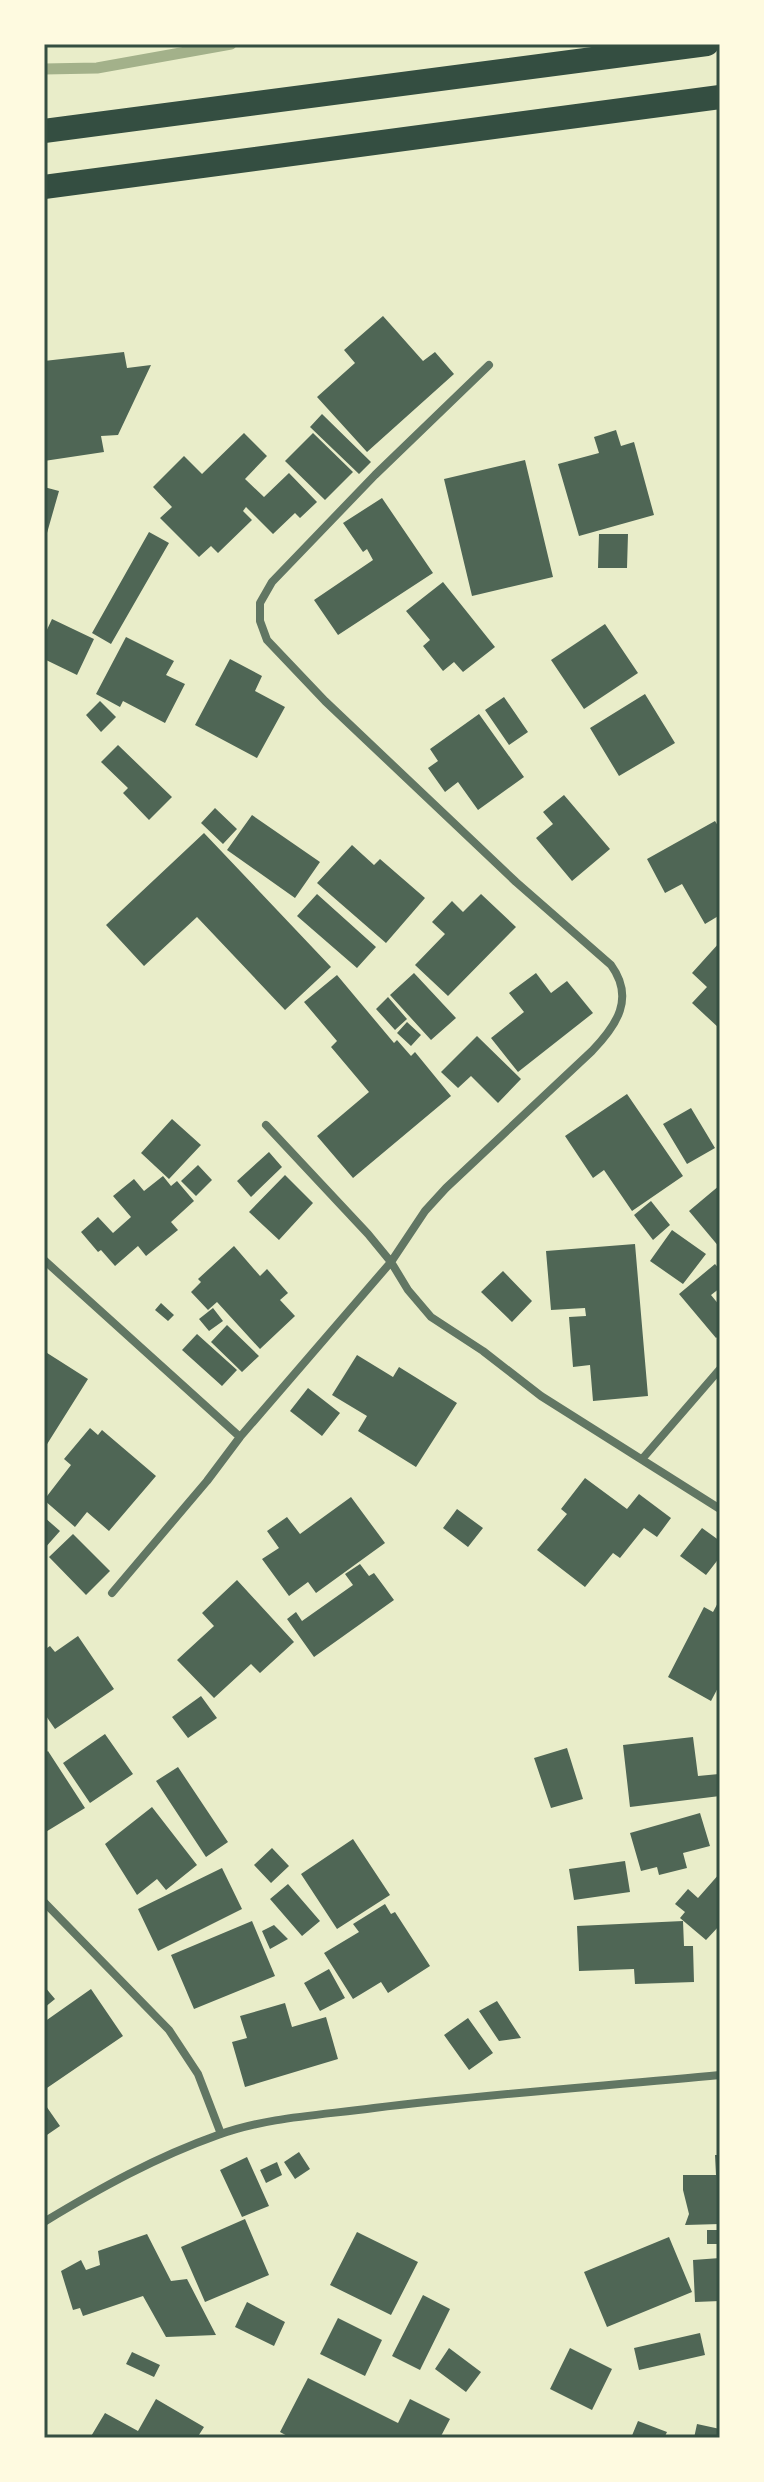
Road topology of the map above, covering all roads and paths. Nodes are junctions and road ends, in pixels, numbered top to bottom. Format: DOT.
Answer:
graph roads {
  1 [pos="707,44"];
  2 [pos="720,97"];
  3 [pos="44,131"];
  4 [pos="44,187"];
  5 [pos="489,365"];
  6 [pos="266,1125"];
  7 [pos="44,1260"];
  8 [pos="391,1262"];
  9 [pos="720,1369"];
  10 [pos="240,1437"];
  11 [pos="643,1458"];
  12 [pos="720,1509"];
  13 [pos="112,1593"];
  14 [pos="44,1902"];
  15 [pos="720,2075"];
  16 [pos="221,2134"];
  17 [pos="44,2222"];
  1 -- 3 [label="highway"];
  2 -- 4 [label="highway"];
  5 -- 8 [label="street"];
  6 -- 8 [label="street"];
  7 -- 10 [label="street"];
  8 -- 10 [label="street"];
  8 -- 11 [label="street"];
  9 -- 11 [label="street"];
  10 -- 13 [label="street"];
  11 -- 12 [label="street"];
  14 -- 16 [label="street"];
  15 -- 16 [label="street"];
  16 -- 17 [label="street"];
}
